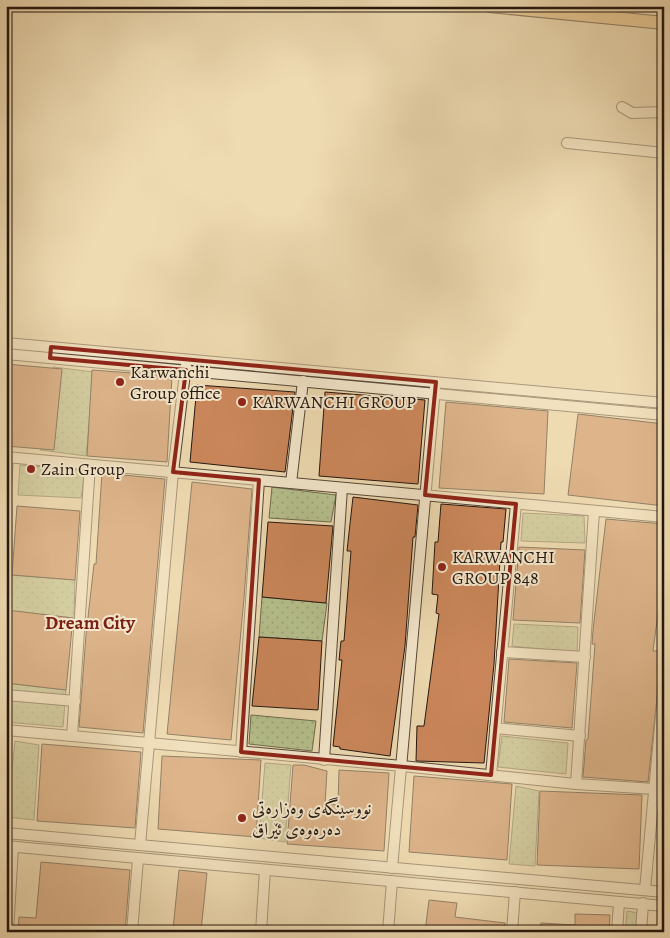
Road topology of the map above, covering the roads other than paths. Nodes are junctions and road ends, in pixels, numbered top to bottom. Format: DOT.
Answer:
graph roads {
  1 [pos="489,6"];
  2 [pos="664,23"];
  3 [pos="622,108"];
  4 [pos="664,112"];
  5 [pos="567,143"];
  6 [pos="664,153"];
  7 [pos="6,343"];
  8 [pos="51,347"];
  9 [pos="6,354"];
  10 [pos="50,358"];
  11 [pos="186,365"];
  12 [pos="303,381"];
  13 [pos="436,382"];
  14 [pos="435,393"];
  15 [pos="664,403"];
  16 [pos="664,415"];
  17 [pos="7,457"];
  18 [pos="90,465"];
  19 [pos="173,472"];
  20 [pos="259,480"];
  21 [pos="291,483"];
  22 [pos="6,487"];
  23 [pos="342,488"];
  24 [pos="425,495"];
  25 [pos="516,504"];
  26 [pos="594,511"];
  27 [pos="664,517"];
  28 [pos="502,652"];
  29 [pos="584,658"];
  30 [pos="664,683"];
  31 [pos="6,695"];
  32 [pos="74,701"];
  33 [pos="495,728"];
  34 [pos="6,730"];
  35 [pos="72,736"];
  36 [pos="580,736"];
  37 [pos="148,743"];
  38 [pos="241,752"];
  39 [pos="324,760"];
  40 [pos="402,766"];
  41 [pos="491,775"];
  42 [pos="576,784"];
  43 [pos="655,789"];
  44 [pos="6,832"];
  45 [pos="114,843"];
  46 [pos="140,845"];
  47 [pos="162,846"];
  48 [pos="10,847"];
  49 [pos="113,858"];
  50 [pos="138,860"];
  51 [pos="160,861"];
  52 [pos="358,865"];
  53 [pos="392,868"];
  54 [pos="265,870"];
  55 [pos="414,870"];
  56 [pos="356,878"];
  57 [pos="392,881"];
  58 [pos="413,883"];
  59 [pos="613,887"];
  60 [pos="645,890"];
  61 [pos="515,892"];
  62 [pos="664,892"];
  63 [pos="615,901"];
  64 [pos="643,903"];
  65 [pos="664,906"];
  66 [pos="8,932"];
  67 [pos="132,932"];
  68 [pos="261,932"];
  69 [pos="388,932"];
  70 [pos="512,932"];
  71 [pos="617,932"];
  72 [pos="641,932"];
  1 -- 2 [label="main road"];
  3 -- 4 [label="street"];
  5 -- 6 [label="street"];
  7 -- 8 [label="street"];
  8 -- 10 [label="street"];
  8 -- 11 [label="street"];
  9 -- 10 [label="street"];
  10 -- 11 [label="street"];
  11 -- 12 [label="street"];
  11 -- 13 [label="street"];
  11 -- 19 [label="street"];
  12 -- 14 [label="street"];
  12 -- 21 [label="street"];
  13 -- 14 [label="street"];
  13 -- 15 [label="street"];
  14 -- 16 [label="street"];
  14 -- 24 [label="street"];
  17 -- 18 [label="street"];
  17 -- 22 [label="street"];
  18 -- 19 [label="street"];
  18 -- 32 [label="street"];
  19 -- 20 [label="street"];
  19 -- 37 [label="street"];
  20 -- 21 [label="street"];
  20 -- 38 [label="street"];
  21 -- 23 [label="street"];
  23 -- 24 [label="street"];
  23 -- 39 [label="street"];
  24 -- 25 [label="street"];
  24 -- 40 [label="street"];
  25 -- 26 [label="street"];
  25 -- 28 [label="street"];
  26 -- 27 [label="street"];
  26 -- 29 [label="street"];
  28 -- 29 [label="street"];
  28 -- 33 [label="street"];
  29 -- 36 [label="street"];
  30 -- 43 [label="street"];
  31 -- 32 [label="street"];
  32 -- 35 [label="street"];
  33 -- 36 [label="street"];
  33 -- 41 [label="street"];
  34 -- 35 [label="street"];
  35 -- 37 [label="street"];
  36 -- 42 [label="street"];
  37 -- 38 [label="street"];
  37 -- 46 [label="street"];
  38 -- 39 [label="street"];
  39 -- 40 [label="street"];
  40 -- 41 [label="street"];
  40 -- 53 [label="street"];
  41 -- 42 [label="street"];
  42 -- 43 [label="street"];
  43 -- 60 [label="street"];
  44 -- 45 [label="street"];
  45 -- 46 [label="street"];
  45 -- 49 [label="street"];
  46 -- 47 [label="street"];
  47 -- 51 [label="street"];
  47 -- 52 [label="street"];
  48 -- 49 [label="street"];
  48 -- 66 [label="street"];
  49 -- 50 [label="street"];
  50 -- 51 [label="street"];
  50 -- 67 [label="street"];
  51 -- 54 [label="street"];
  52 -- 53 [label="street"];
  52 -- 56 [label="street"];
  53 -- 55 [label="street"];
  54 -- 56 [label="street"];
  54 -- 68 [label="street"];
  55 -- 58 [label="street"];
  55 -- 59 [label="street"];
  56 -- 57 [label="street"];
  57 -- 58 [label="street"];
  57 -- 69 [label="street"];
  58 -- 61 [label="street"];
  59 -- 60 [label="street"];
  59 -- 63 [label="street"];
  60 -- 62 [label="street"];
  61 -- 63 [label="street"];
  61 -- 70 [label="street"];
  63 -- 64 [label="street"];
  63 -- 71 [label="street"];
  64 -- 65 [label="street"];
  64 -- 72 [label="street"];
}
